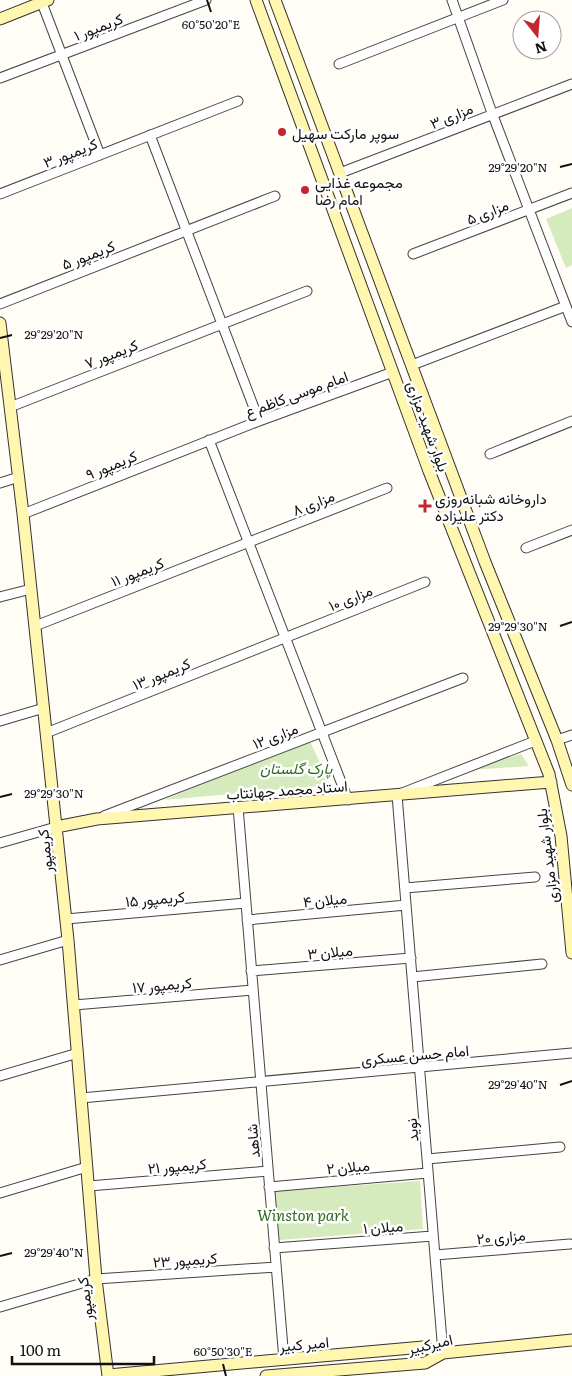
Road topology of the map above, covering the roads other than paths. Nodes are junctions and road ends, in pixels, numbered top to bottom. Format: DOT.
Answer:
graph roads {
  1 [pos="206,0"];
  2 [pos="256,0"];
  3 [pos="275,0"];
  4 [pos="452,0"];
  5 [pos="502,0"];
  6 [pos="45,1"];
  7 [pos="458,17"];
  8 [pos="0,19"];
  9 [pos="62,54"];
  10 [pos="339,64"];
  11 [pos="0,78"];
  12 [pos="572,84"];
  13 [pos="238,101"];
  14 [pos="492,114"];
  15 [pos="150,135"];
  16 [pos="100,155"];
  17 [pos="340,173"];
  18 [pos="572,193"];
  19 [pos="0,194"];
  20 [pos="275,196"];
  21 [pos="528,210"];
  22 [pos="186,231"];
  23 [pos="413,254"];
  24 [pos="307,291"];
  25 [pos="0,304"];
  26 [pos="566,306"];
  27 [pos="572,322"];
  28 [pos="0,323"];
  29 [pos="222,324"];
  30 [pos="412,365"];
  31 [pos="3,367"];
  32 [pos="393,372"];
  33 [pos="10,407"];
  34 [pos="259,421"];
  35 [pos="572,421"];
  36 [pos="209,440"];
  37 [pos="490,454"];
  38 [pos="19,477"];
  39 [pos="0,483"];
  40 [pos="388,488"];
  41 [pos="23,514"];
  42 [pos="572,530"];
  43 [pos="249,542"];
  44 [pos="526,548"];
  45 [pos="425,582"];
  46 [pos="31,589"];
  47 [pos="0,597"];
  48 [pos="35,626"];
  49 [pos="286,638"];
  50 [pos="463,678"];
  51 [pos="44,708"];
  52 [pos="0,721"];
  53 [pos="322,732"];
  54 [pos="46,733"];
  55 [pos="572,735"];
  56 [pos="535,740"];
  57 [pos="557,740"];
  58 [pos="551,782"];
  59 [pos="572,782"];
  60 [pos="396,795"];
  61 [pos="348,800"];
  62 [pos="238,807"];
  63 [pos="97,819"];
  64 [pos="56,826"];
  65 [pos="0,843"];
  66 [pos="535,876"];
  67 [pos="405,888"];
  68 [pos="246,904"];
  69 [pos="406,905"];
  70 [pos="66,919"];
  71 [pos="247,920"];
  72 [pos="68,940"];
  73 [pos="572,947"];
  74 [pos="572,953"];
  75 [pos="410,958"];
  76 [pos="0,960"];
  77 [pos="542,964"];
  78 [pos="251,971"];
  79 [pos="412,977"];
  80 [pos="253,990"];
  81 [pos="74,1005"];
  82 [pos="572,1052"];
  83 [pos="78,1053"];
  84 [pos="420,1067"];
  85 [pos="0,1076"];
  86 [pos="260,1082"];
  87 [pos="81,1098"];
  88 [pos="560,1147"];
  89 [pos="427,1159"];
  90 [pos="87,1167"];
  91 [pos="268,1171"];
  92 [pos="428,1173"];
  93 [pos="89,1186"];
  94 [pos="269,1187"];
  95 [pos="0,1193"];
  96 [pos="433,1236"];
  97 [pos="570,1244"];
  98 [pos="274,1248"];
  99 [pos="435,1255"];
  100 [pos="276,1267"];
  101 [pos="96,1279"];
  102 [pos="0,1307"];
  103 [pos="572,1340"];
  104 [pos="443,1353"];
  105 [pos="284,1360"];
  106 [pos="346,1374"];
  107 [pos="108,1376"];
  108 [pos="266,1376"];
  1 -- 9 [label="street, کریمپور ۱"];
  2 -- 32 [label="street, بلوار شهید مزاری"];
  3 -- 17 [label="street, بلوار شهید مزاری"];
  4 -- 7 [label="street"];
  5 -- 7 [label="street"];
  6 -- 8 [label="street"];
  6 -- 9 [label="street"];
  7 -- 10 [label="street"];
  7 -- 14 [label="street"];
  9 -- 11 [label="street, کریمپور ۱"];
  9 -- 16 [label="street"];
  12 -- 14 [label="street, مزاری ۳"];
  13 -- 15 [label="street, کریمپور ۳"];
  14 -- 17 [label="street, مزاری ۳"];
  14 -- 21 [label="street"];
  15 -- 16 [label="street, کریمپور ۳"];
  15 -- 22 [label="street"];
  16 -- 19 [label="street, کریمپور ۳"];
  17 -- 30 [label="street, بلوار شهید مزاری"];
  18 -- 21 [label="street, مزاری ۵"];
  20 -- 22 [label="street, کریمپور ۵"];
  21 -- 23 [label="street, مزاری ۵"];
  21 -- 26 [label="street"];
  22 -- 25 [label="street, کریمپور ۵"];
  22 -- 29 [label="street"];
  24 -- 29 [label="street, کریمپور ۷"];
  26 -- 27 [label="street"];
  26 -- 30 [label="street"];
  28 -- 31 [label="street, کریمپور"];
  29 -- 33 [label="street, کریمپور ۷"];
  29 -- 34 [label="street"];
  30 -- 32 [label="street"];
  30 -- 57 [label="street, بلوار شهید مزاری"];
  31 -- 33 [label="street, کریمپور"];
  32 -- 34 [label="street, امام موسی کاظم ع"];
  32 -- 56 [label="street, بلوار شهید مزاری"];
  33 -- 38 [label="street, کریمپور"];
  34 -- 36 [label="street, امام موسی کاظم ع"];
  35 -- 37 [label="street"];
  36 -- 41 [label="street, کریمپور ۹"];
  36 -- 43 [label="street"];
  38 -- 39 [label="street"];
  38 -- 41 [label="street, کریمپور"];
  40 -- 43 [label="street, مزاری ۸"];
  41 -- 46 [label="street, کریمپور"];
  42 -- 44 [label="street"];
  43 -- 48 [label="street, کریمپور ۱۱"];
  43 -- 49 [label="street"];
  45 -- 49 [label="street, مزاری ۱۰"];
  46 -- 47 [label="street"];
  46 -- 48 [label="street, کریمپور"];
  48 -- 51 [label="street, کریمپور"];
  49 -- 53 [label="street"];
  49 -- 54 [label="street, کریمپور ۱۳"];
  50 -- 53 [label="street, مزاری ۱۲"];
  51 -- 52 [label="street"];
  51 -- 54 [label="street, کریمپور"];
  53 -- 61 [label="street"];
  53 -- 63 [label="street, مزاری ۱۲"];
  54 -- 64 [label="street, کریمپور"];
  55 -- 57 [label="street"];
  56 -- 58 [label="street, بلوار شهید مزاری"];
  56 -- 60 [label="street"];
  57 -- 59 [label="street, بلوار شهید مزاری"];
  58 -- 60 [label="street, استاد محمد جهانتاب"];
  58 -- 73 [label="street, بلوار شهید مزاری"];
  60 -- 61 [label="street, استاد محمد جهانتاب"];
  60 -- 67 [label="street, نوید"];
  61 -- 62 [label="street, استاد محمد جهانتاب"];
  62 -- 63 [label="street, استاد محمد جهانتاب"];
  62 -- 68 [label="street, شاهد"];
  63 -- 64 [label="street, استاد محمد جهانتاب"];
  64 -- 65 [label="street"];
  64 -- 70 [label="street, کریمپور"];
  66 -- 67 [label="street"];
  67 -- 69 [label="street, نوید"];
  68 -- 70 [label="street, کریمپور ۱۵"];
  68 -- 71 [label="street, شاهد"];
  69 -- 71 [label="street, میلان ۴"];
  69 -- 75 [label="street, نوید"];
  70 -- 72 [label="street, کریمپور"];
  71 -- 78 [label="street, شاهد"];
  72 -- 76 [label="street"];
  72 -- 81 [label="street, کریمپور"];
  73 -- 74 [label="street, بلوار شهید مزاری"];
  75 -- 78 [label="street, میلان ۳"];
  75 -- 79 [label="street, نوید"];
  77 -- 79 [label="street"];
  78 -- 80 [label="street, شاهد"];
  79 -- 84 [label="street, نوید"];
  80 -- 81 [label="street, کریمپور ۱۷"];
  80 -- 86 [label="street, شاهد"];
  81 -- 83 [label="street, کریمپور"];
  82 -- 84 [label="street, امام حسن عسکری"];
  83 -- 85 [label="street"];
  83 -- 87 [label="street, کریمپور"];
  84 -- 86 [label="street, امام حسن عسکری"];
  84 -- 89 [label="street, نوید"];
  86 -- 87 [label="street, امام حسن عسکری"];
  86 -- 91 [label="street, شاهد"];
  87 -- 90 [label="street, کریمپور"];
  88 -- 89 [label="street"];
  89 -- 92 [label="street, نوید"];
  90 -- 93 [label="street, کریمپور"];
  90 -- 95 [label="street"];
  91 -- 93 [label="street, کریمپور ۲۱"];
  91 -- 94 [label="street, شاهد"];
  92 -- 94 [label="street, میلان ۲"];
  92 -- 96 [label="street, نوید"];
  93 -- 101 [label="street, کریمپور"];
  94 -- 98 [label="street, شاهد"];
  96 -- 98 [label="street, میلان ۱"];
  96 -- 99 [label="street, نوید"];
  97 -- 99 [label="street, مزاری ۲۰"];
  98 -- 100 [label="street, شاهد"];
  99 -- 104 [label="street, نوید"];
  100 -- 101 [label="street, کریمپور ۲۳"];
  100 -- 105 [label="street, شاهد"];
  101 -- 102 [label="street, کریمپور ۲۳"];
  101 -- 107 [label="street, کریمپور"];
  103 -- 104 [label="street, امیرکبیر"];
  104 -- 105 [label="street, امیر کبیر"];
  104 -- 106 [label="street, امیرکبیر"];
  105 -- 107 [label="street, امیر کبیر"];
  106 -- 108 [label="street, امیرکبیر"];
}
